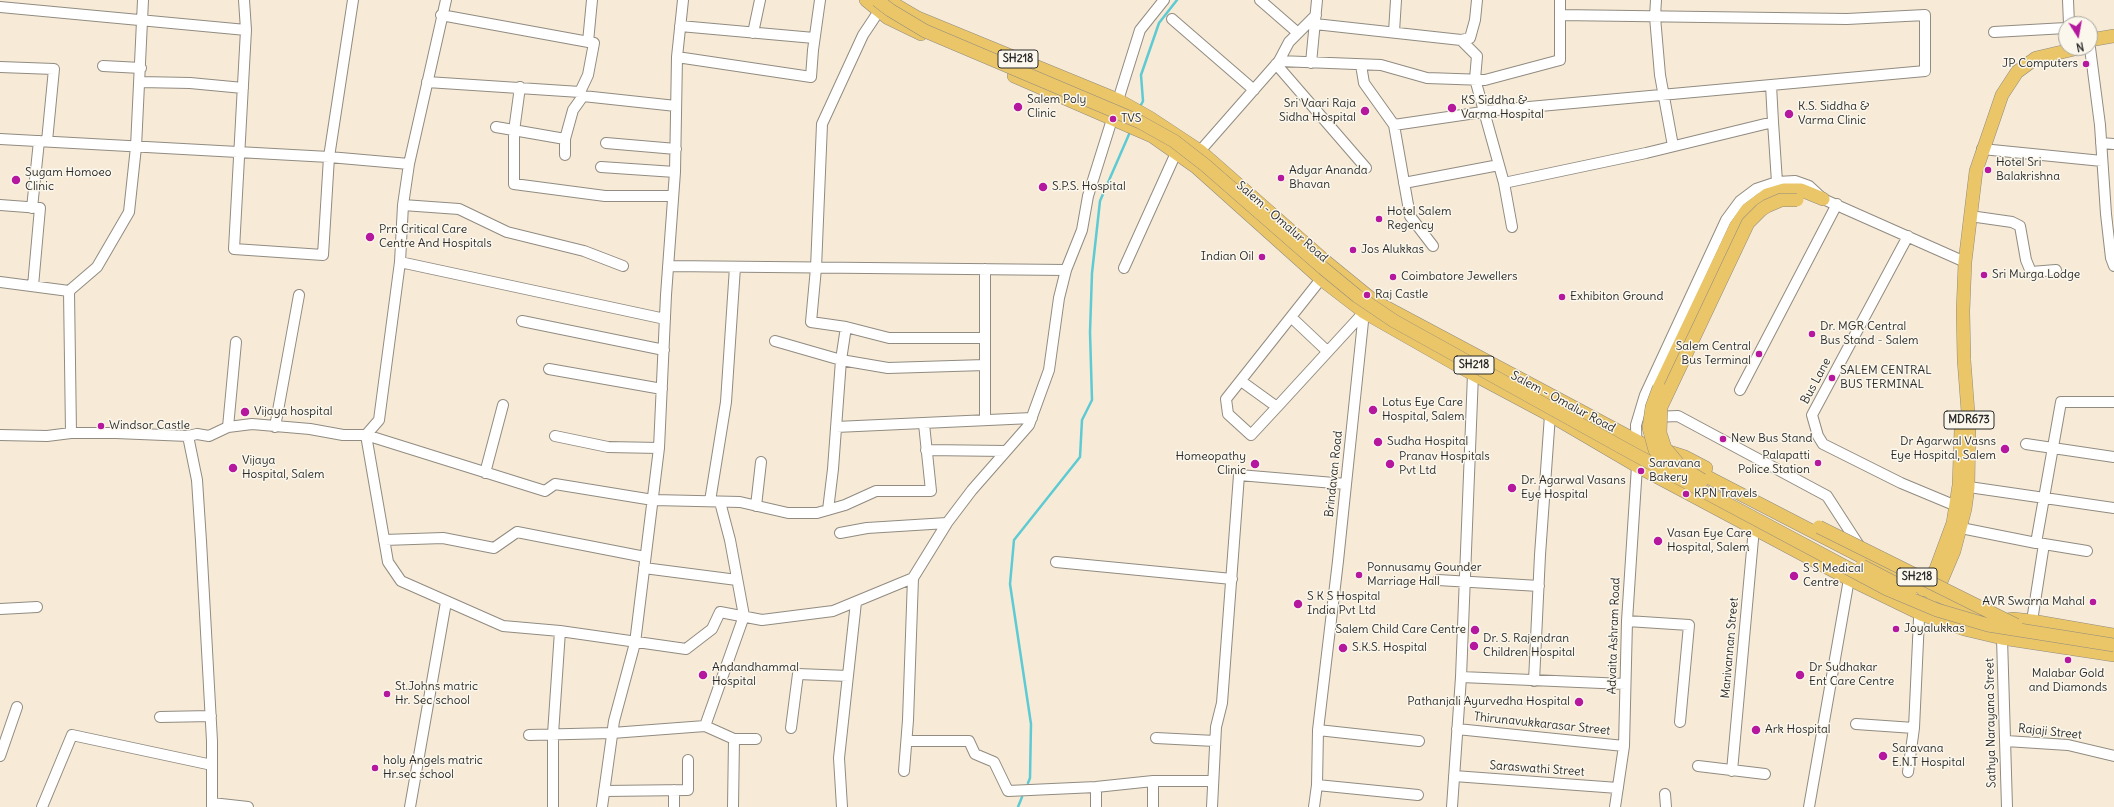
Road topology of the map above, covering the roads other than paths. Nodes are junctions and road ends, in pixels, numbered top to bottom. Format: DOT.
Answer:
graph roads {
  1 [pos="143,0"];
  2 [pos="244,0"];
  3 [pos="353,0"];
  4 [pos="446,0"];
  5 [pos="592,0"];
  6 [pos="683,0"];
  7 [pos="760,0"];
  8 [pos="820,0"];
  9 [pos="866,0"];
  10 [pos="887,0"];
  11 [pos="898,0"];
  12 [pos="1164,0"];
  13 [pos="1260,0"];
  14 [pos="1317,0"];
  15 [pos="1396,0"];
  16 [pos="1477,0"];
  17 [pos="1560,0"];
  18 [pos="1656,0"];
  19 [pos="2068,0"];
  20 [pos="878,6"];
  21 [pos="0,7"];
  22 [pos="441,14"];
  23 [pos="1560,15"];
  24 [pos="2069,16"];
  25 [pos="1655,17"];
  26 [pos="918,18"];
  27 [pos="1172,19"];
  28 [pos="1316,20"];
  29 [pos="142,21"];
  30 [pos="680,26"];
  31 [pos="2058,28"];
  32 [pos="246,30"];
  33 [pos="1394,32"];
  34 [pos="1994,32"];
  35 [pos="753,33"];
  36 [pos="1298,33"];
  37 [pos="2114,36"];
  38 [pos="814,38"];
  39 [pos="2098,39"];
  40 [pos="1461,40"];
  41 [pos="588,42"];
  42 [pos="2114,43"];
  43 [pos="2098,46"];
  44 [pos="2058,51"];
  45 [pos="2058,52"];
  46 [pos="2091,56"];
  47 [pos="677,57"];
  48 [pos="1277,63"];
  49 [pos="1311,63"];
  50 [pos="1361,64"];
  51 [pos="103,66"];
  52 [pos="0,67"];
  53 [pos="141,68"];
  54 [pos="1475,79"];
  55 [pos="140,82"];
  56 [pos="428,82"];
  57 [pos="1771,85"];
  58 [pos="520,87"];
  59 [pos="243,88"];
  60 [pos="1254,90"];
  61 [pos="582,94"];
  62 [pos="1664,95"];
  63 [pos="1118,100"];
  64 [pos="676,106"];
  65 [pos="1484,112"];
  66 [pos="1113,119"];
  67 [pos="1773,122"];
  68 [pos="1394,125"];
  69 [pos="496,127"];
  70 [pos="514,131"];
  71 [pos="0,139"];
  72 [pos="565,139"];
  73 [pos="43,141"];
  74 [pos="606,143"];
  75 [pos="2101,144"];
  76 [pos="2114,144"];
  77 [pos="1672,146"];
  78 [pos="136,147"];
  79 [pos="676,149"];
  80 [pos="1982,149"];
  81 [pos="1200,150"];
  82 [pos="240,152"];
  83 [pos="1176,153"];
  84 [pos="565,155"];
  85 [pos="329,157"];
  86 [pos="2102,161"];
  87 [pos="409,164"];
  88 [pos="1499,165"];
  89 [pos="601,168"];
  90 [pos="1366,168"];
  91 [pos="675,172"];
  92 [pos="1777,182"];
  93 [pos="1404,183"];
  94 [pos="1504,183"];
  95 [pos="1799,195"];
  96 [pos="673,196"];
  97 [pos="1823,198"];
  98 [pos="2109,202"];
  99 [pos="1837,204"];
  100 [pos="0,205"];
  101 [pos="403,205"];
  102 [pos="32,208"];
  103 [pos="1970,216"];
  104 [pos="1512,227"];
  105 [pos="1908,236"];
  106 [pos="1433,246"];
  107 [pos="1962,261"];
  108 [pos="400,262"];
  109 [pos="622,266"];
  110 [pos="668,266"];
  111 [pos="2114,266"];
  112 [pos="735,267"];
  113 [pos="816,268"];
  114 [pos="1124,268"];
  115 [pos="985,269"];
  116 [pos="1066,270"];
  117 [pos="2056,270"];
  118 [pos="1321,279"];
  119 [pos="0,282"];
  120 [pos="33,286"];
  121 [pos="69,291"];
  122 [pos="299,295"];
  123 [pos="1374,301"];
  124 [pos="1364,312"];
  125 [pos="1291,317"];
  126 [pos="665,319"];
  127 [pos="522,321"];
  128 [pos="846,327"];
  129 [pos="985,338"];
  130 [pos="774,341"];
  131 [pos="236,342"];
  132 [pos="664,350"];
  133 [pos="1327,351"];
  134 [pos="841,360"];
  135 [pos="985,365"];
  136 [pos="549,369"];
  137 [pos="1473,374"];
  138 [pos="1241,380"];
  139 [pos="662,389"];
  140 [pos="1740,390"];
  141 [pos="2114,402"];
  142 [pos="503,405"];
  143 [pos="1277,406"];
  144 [pos="1550,415"];
  145 [pos="1032,418"];
  146 [pos="985,420"];
  147 [pos="924,424"];
  148 [pos="1636,425"];
  149 [pos="228,427"];
  150 [pos="275,427"];
  151 [pos="836,428"];
  152 [pos="71,433"];
  153 [pos="0,435"];
  154 [pos="366,435"];
  155 [pos="188,436"];
  156 [pos="555,436"];
  157 [pos="1633,439"];
  158 [pos="2026,444"];
  159 [pos="659,448"];
  160 [pos="2053,448"];
  161 [pos="926,450"];
  162 [pos="1006,451"];
  163 [pos="2114,457"];
  164 [pos="761,462"];
  165 [pos="1637,466"];
  166 [pos="485,473"];
  167 [pos="1682,479"];
  168 [pos="1346,484"];
  169 [pos="1963,486"];
  170 [pos="2044,497"];
  171 [pos="653,500"];
  172 [pos="715,501"];
  173 [pos="756,506"];
  174 [pos="1961,508"];
  175 [pos="2114,508"];
  176 [pos="828,510"];
  177 [pos="947,523"];
  178 [pos="1754,528"];
  179 [pos="1961,528"];
  180 [pos="840,533"];
  181 [pos="384,540"];
  182 [pos="2040,544"];
  183 [pos="2087,551"];
  184 [pos="646,557"];
  185 [pos="1867,559"];
  186 [pos="1056,562"];
  187 [pos="644,568"];
  188 [pos="913,578"];
  189 [pos="1849,579"];
  190 [pos="737,580"];
  191 [pos="1232,580"];
  192 [pos="1438,580"];
  193 [pos="1464,581"];
  194 [pos="1538,586"];
  195 [pos="1930,591"];
  196 [pos="446,602"];
  197 [pos="856,602"];
  198 [pos="37,607"];
  199 [pos="1909,608"];
  200 [pos="0,609"];
  201 [pos="1921,614"];
  202 [pos="744,616"];
  203 [pos="1627,621"];
  204 [pos="2032,621"];
  205 [pos="2016,625"];
  206 [pos="560,631"];
  207 [pos="2114,634"];
  208 [pos="2002,638"];
  209 [pos="2114,639"];
  210 [pos="635,643"];
  211 [pos="2114,645"];
  212 [pos="2114,655"];
  213 [pos="848,676"];
  214 [pos="1461,677"];
  215 [pos="1534,681"];
  216 [pos="1625,684"];
  217 [pos="17,707"];
  218 [pos="211,716"];
  219 [pos="160,717"];
  220 [pos="1680,722"];
  221 [pos="1856,724"];
  222 [pos="705,726"];
  223 [pos="791,728"];
  224 [pos="1914,728"];
  225 [pos="1457,729"];
  226 [pos="1318,730"];
  227 [pos="612,733"];
  228 [pos="553,734"];
  229 [pos="529,735"];
  230 [pos="1156,738"];
  231 [pos="734,739"];
  232 [pos="756,739"];
  233 [pos="906,741"];
  234 [pos="1215,741"];
  235 [pos="1419,741"];
  236 [pos="2006,741"];
  237 [pos="1624,746"];
  238 [pos="0,756"];
  239 [pos="2114,756"];
  240 [pos="688,760"];
  241 [pos="212,765"];
  242 [pos="1698,766"];
  243 [pos="904,771"];
  244 [pos="1732,771"];
  245 [pos="1908,772"];
  246 [pos="1765,774"];
  247 [pos="1454,776"];
  248 [pos="1153,781"];
  249 [pos="1213,781"];
  250 [pos="1317,785"];
  251 [pos="1096,787"];
  252 [pos="1618,788"];
  253 [pos="674,790"];
  254 [pos="604,791"];
  255 [pos="1665,794"];
  256 [pos="1418,795"];
  257 [pos="212,805"];
  258 [pos="42,807"];
  259 [pos="248,807"];
  260 [pos="410,807"];
  261 [pos="553,807"];
  262 [pos="602,807"];
  263 [pos="674,807"];
  264 [pos="733,807"];
  265 [pos="842,807"];
  266 [pos="1096,807"];
  267 [pos="1153,807"];
  268 [pos="1212,807"];
  269 [pos="1314,807"];
  270 [pos="1452,807"];
  271 [pos="1615,807"];
  272 [pos="1666,807"];
  273 [pos="1809,807"];
  274 [pos="2007,807"];
  1 -- 29 [label="street"];
  2 -- 32 [label="street"];
  3 -- 85 [label="street"];
  4 -- 22 [label="street"];
  5 -- 41 [label="street"];
  6 -- 30 [label="street"];
  7 -- 35 [label="street"];
  8 -- 38 [label="street"];
  9 -- 20 [label="main road"];
  10 -- 26 [label="main road, SH218"];
  11 -- 26 [label="main road"];
  12 -- 63 [label="street"];
  13 -- 36 [label="street"];
  14 -- 28 [label="street"];
  15 -- 33 [label="street"];
  16 -- 40 [label="street"];
  17 -- 23 [label="street"];
  18 -- 25 [label="street"];
  19 -- 24 [label="street"];
  20 -- 66 [label="main road"];
  20 -- 113 [label="street"];
  20 -- 167 [label="main road, SH218, bridge"];
  21 -- 29 [label="street"];
  22 -- 41 [label="street"];
  22 -- 56 [label="street"];
  23 -- 25 [label="street"];
  23 -- 54 [label="street"];
  25 -- 57 [label="street"];
  25 -- 62 [label="street"];
  26 -- 63 [label="main road, Salem - Omalur Road / SH218"];
  27 -- 60 [label="street"];
  28 -- 33 [label="street"];
  28 -- 36 [label="street"];
  28 -- 49 [label="street"];
  29 -- 32 [label="street"];
  29 -- 53 [label="street"];
  30 -- 35 [label="street"];
  30 -- 47 [label="street"];
  31 -- 34 [label="street"];
  32 -- 59 [label="street"];
  33 -- 40 [label="street"];
  35 -- 38 [label="street"];
  36 -- 48 [label="street"];
  37 -- 39 [label="main road"];
  38 -- 47 [label="street"];
  40 -- 54 [label="street"];
  41 -- 61 [label="street"];
  42 -- 43 [label="main road"];
  44 -- 107 [label="main road"];
  45 -- 80 [label="main road"];
  46 -- 75 [label="street"];
  47 -- 64 [label="street"];
  48 -- 49 [label="street"];
  48 -- 60 [label="street"];
  48 -- 90 [label="street"];
  49 -- 50 [label="street"];
  50 -- 54 [label="street"];
  50 -- 68 [label="street"];
  51 -- 53 [label="street"];
  52 -- 73 [label="street"];
  53 -- 55 [label="street"];
  54 -- 65 [label="street"];
  55 -- 59 [label="street"];
  55 -- 78 [label="street"];
  56 -- 58 [label="street"];
  56 -- 87 [label="street"];
  57 -- 62 [label="street"];
  57 -- 67 [label="street"];
  58 -- 61 [label="street"];
  58 -- 70 [label="street"];
  59 -- 82 [label="street"];
  60 -- 81 [label="street"];
  61 -- 64 [label="street"];
  61 -- 72 [label="street"];
  62 -- 65 [label="street"];
  62 -- 77 [label="street"];
  63 -- 66 [label="street"];
  63 -- 81 [label="main road, Salem - Omalur Road / SH218"];
  64 -- 79 [label="street"];
  65 -- 68 [label="street"];
  65 -- 88 [label="street"];
  66 -- 83 [label="main road"];
  66 -- 116 [label="street"];
  67 -- 77 [label="street"];
  67 -- 92 [label="street"];
  68 -- 93 [label="street"];
  69 -- 70 [label="street"];
  70 -- 72 [label="street"];
  70 -- 96 [label="street"];
  71 -- 73 [label="street"];
  72 -- 84 [label="street"];
  73 -- 78 [label="street"];
  73 -- 102 [label="street"];
  74 -- 79 [label="street"];
  75 -- 76 [label="street"];
  75 -- 86 [label="street"];
  77 -- 94 [label="street"];
  78 -- 82 [label="street"];
  78 -- 121 [label="street"];
  79 -- 91 [label="street"];
  80 -- 86 [label="street"];
  80 -- 103 [label="main road"];
  81 -- 123 [label="main road, Salem - Omalur Road / SH218"];
  82 -- 85 [label="street"];
  82 -- 85 [label="street"];
  83 -- 114 [label="street"];
  83 -- 118 [label="main road"];
  85 -- 87 [label="street"];
  86 -- 98 [label="street"];
  87 -- 101 [label="street"];
  88 -- 93 [label="street"];
  88 -- 94 [label="street"];
  89 -- 91 [label="street"];
  91 -- 96 [label="street"];
  92 -- 97 [label="street"];
  92 -- 148 [label="street"];
  93 -- 106 [label="street"];
  94 -- 104 [label="street"];
  95 -- 97 [label="main road"];
  95 -- 167 [label="main road, bridge"];
  95 -- 205 [label="main road, bridge"];
  96 -- 110 [label="street"];
  97 -- 99 [label="street"];
  98 -- 111 [label="street"];
  99 -- 105 [label="street"];
  99 -- 140 [label="street"];
  100 -- 102 [label="street"];
  101 -- 108 [label="street"];
  101 -- 109 [label="street"];
  102 -- 120 [label="street"];
  103 -- 107 [label="main road, MDR673"];
  103 -- 117 [label="street"];
  105 -- 107 [label="street"];
  105 -- 174 [label="street, Bus Lane"];
  107 -- 169 [label="main road, MDR673"];
  108 -- 126 [label="street"];
  108 -- 154 [label="street"];
  110 -- 112 [label="street"];
  110 -- 126 [label="street"];
  112 -- 113 [label="street"];
  112 -- 172 [label="street"];
  113 -- 115 [label="street"];
  113 -- 128 [label="street"];
  115 -- 116 [label="street"];
  115 -- 129 [label="street"];
  116 -- 145 [label="street"];
  118 -- 124 [label="main road"];
  118 -- 125 [label="street"];
  119 -- 120 [label="street"];
  120 -- 121 [label="street"];
  121 -- 152 [label="street"];
  122 -- 150 [label="street"];
  123 -- 124 [label="street"];
  123 -- 157 [label="main road, Salem - Omalur Road / SH218"];
  124 -- 133 [label="street"];
  124 -- 137 [label="main road"];
  124 -- 168 [label="street, Brindavan Road"];
  125 -- 133 [label="street"];
  125 -- 138 [label="street"];
  126 -- 132 [label="street"];
  127 -- 132 [label="street"];
  128 -- 129 [label="street"];
  128 -- 134 [label="street"];
  129 -- 135 [label="street"];
  130 -- 134 [label="street"];
  131 -- 149 [label="street"];
  132 -- 139 [label="street"];
  133 -- 143 [label="street"];
  134 -- 135 [label="street"];
  134 -- 151 [label="street"];
  135 -- 146 [label="street"];
  136 -- 139 [label="street"];
  137 -- 144 [label="main road"];
  137 -- 193 [label="street"];
  138 -- 143 [label="street"];
  138 -- 143 [label="street"];
  139 -- 159 [label="street"];
  141 -- 160 [label="street"];
  142 -- 166 [label="street"];
  144 -- 165 [label="main road"];
  144 -- 194 [label="street"];
  145 -- 146 [label="street"];
  145 -- 162 [label="street"];
  146 -- 147 [label="street"];
  147 -- 151 [label="street"];
  147 -- 161 [label="street"];
  148 -- 157 [label="street"];
  148 -- 185 [label="street"];
  149 -- 150 [label="street"];
  149 -- 155 [label="street"];
  150 -- 154 [label="street"];
  151 -- 176 [label="street"];
  152 -- 153 [label="street"];
  152 -- 155 [label="street"];
  154 -- 166 [label="street"];
  154 -- 181 [label="street"];
  155 -- 218 [label="street"];
  156 -- 159 [label="street"];
  157 -- 165 [label="street, Advaita Ashram Road"];
  157 -- 185 [label="main road"];
  157 -- 205 [label="main road, SH218, bridge"];
  158 -- 160 [label="street"];
  159 -- 171 [label="street"];
  160 -- 163 [label="street"];
  160 -- 170 [label="street"];
  161 -- 162 [label="street"];
  161 -- 176 [label="street"];
  162 -- 177 [label="street"];
  164 -- 173 [label="street"];
  165 -- 178 [label="main road"];
  165 -- 203 [label="street, Advaita Ashram Road"];
  166 -- 171 [label="street"];
  167 -- 211 [label="main road, SH218, bridge"];
  168 -- 191 [label="street"];
  168 -- 226 [label="street, Brindavan Road"];
  169 -- 170 [label="street"];
  169 -- 174 [label="main road, MDR673"];
  170 -- 175 [label="street"];
  170 -- 182 [label="street"];
  171 -- 172 [label="street"];
  171 -- 184 [label="street"];
  172 -- 173 [label="street"];
  172 -- 190 [label="street"];
  173 -- 176 [label="street"];
  174 -- 179 [label="main road, MDR673"];
  174 -- 195 [label="main road"];
  177 -- 180 [label="street"];
  177 -- 188 [label="street"];
  178 -- 189 [label="main road"];
  178 -- 244 [label="street, Manivannan Street"];
  179 -- 182 [label="street"];
  179 -- 195 [label="main road, MDR673"];
  181 -- 184 [label="street"];
  181 -- 196 [label="street"];
  182 -- 183 [label="street"];
  182 -- 204 [label="street"];
  184 -- 187 [label="street"];
  185 -- 195 [label="main road"];
  186 -- 191 [label="street"];
  187 -- 190 [label="street"];
  187 -- 210 [label="street"];
  188 -- 197 [label="street"];
  188 -- 233 [label="street"];
  189 -- 199 [label="main road"];
  189 -- 273 [label="street"];
  190 -- 202 [label="street"];
  191 -- 234 [label="street"];
  192 -- 193 [label="street"];
  193 -- 194 [label="street"];
  193 -- 214 [label="street"];
  194 -- 215 [label="street"];
  195 -- 199 [label="main road"];
  195 -- 201 [label="main road, MDR673"];
  195 -- 204 [label="main road"];
  196 -- 206 [label="street"];
  196 -- 260 [label="street"];
  197 -- 202 [label="street"];
  197 -- 213 [label="street"];
  198 -- 200 [label="street"];
  199 -- 201 [label="main road"];
  201 -- 208 [label="main road"];
  201 -- 224 [label="street"];
  202 -- 210 [label="street"];
  202 -- 222 [label="street"];
  203 -- 216 [label="street, Advaita Ashram Road"];
  203 -- 220 [label="street"];
  204 -- 207 [label="main road"];
  205 -- 209 [label="main road"];
  206 -- 210 [label="street"];
  206 -- 228 [label="street"];
  208 -- 212 [label="main road"];
  208 -- 236 [label="street, Sathya Narayana Street"];
  210 -- 227 [label="street"];
  213 -- 223 [label="street"];
  213 -- 265 [label="street"];
  214 -- 215 [label="street"];
  214 -- 225 [label="street"];
  215 -- 216 [label="street"];
  216 -- 237 [label="street, Advaita Ashram Road"];
  217 -- 238 [label="street"];
  218 -- 219 [label="street"];
  218 -- 241 [label="street"];
  221 -- 224 [label="street"];
  222 -- 227 [label="street"];
  222 -- 231 [label="street"];
  224 -- 245 [label="street"];
  225 -- 237 [label="street, Thirunavukkarasar Street"];
  225 -- 247 [label="street"];
  226 -- 235 [label="street"];
  226 -- 250 [label="street, Brindavan Road"];
  227 -- 228 [label="street"];
  227 -- 254 [label="street"];
  228 -- 229 [label="street"];
  228 -- 261 [label="street"];
  230 -- 234 [label="street"];
  231 -- 232 [label="street"];
  231 -- 264 [label="street"];
  233 -- 243 [label="street"];
  233 -- 251 [label="street"];
  234 -- 249 [label="street"];
  236 -- 239 [label="street, Rajaji Street"];
  236 -- 274 [label="street, Sathya Narayana Street"];
  237 -- 252 [label="street, Advaita Ashram Road"];
  240 -- 253 [label="street"];
  241 -- 257 [label="street"];
  241 -- 258 [label="street"];
  242 -- 244 [label="street"];
  244 -- 246 [label="street"];
  247 -- 252 [label="street, Saraswathi Street"];
  247 -- 270 [label="street"];
  248 -- 249 [label="street"];
  248 -- 251 [label="street"];
  248 -- 267 [label="street"];
  249 -- 268 [label="street"];
  250 -- 256 [label="street"];
  250 -- 269 [label="street, Brindavan Road"];
  251 -- 266 [label="street"];
  252 -- 271 [label="street, Advaita Ashram Road"];
  253 -- 254 [label="street"];
  253 -- 263 [label="street"];
  254 -- 262 [label="street"];
  255 -- 272 [label="street"];
  257 -- 259 [label="street"];
}
